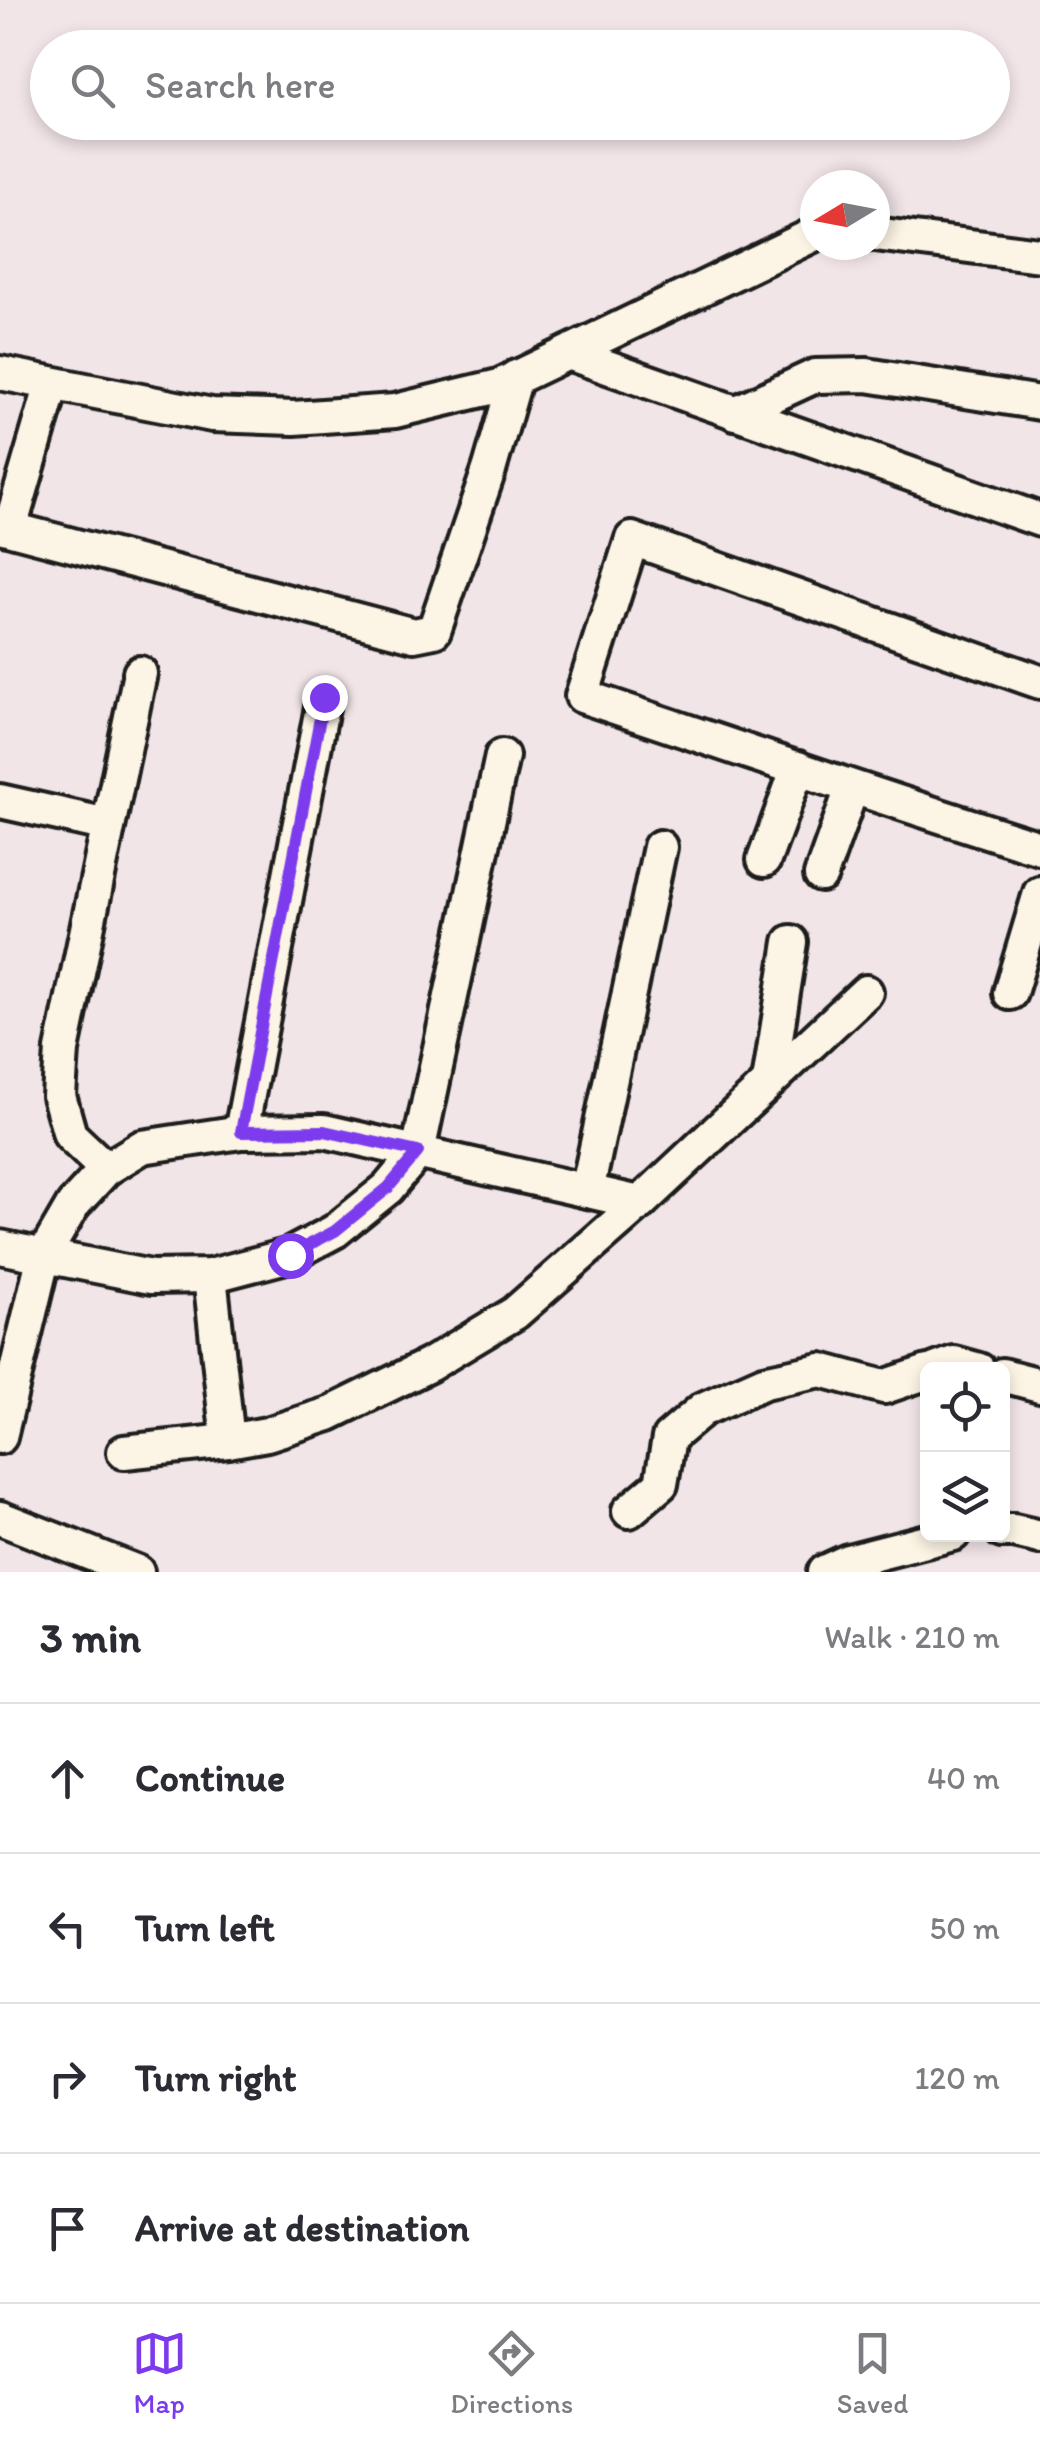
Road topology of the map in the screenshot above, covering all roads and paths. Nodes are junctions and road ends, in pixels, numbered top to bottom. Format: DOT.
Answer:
graph roads {
  1 [pos="890,236"];
  2 [pos="800,241"];
  3 [pos="1040,255"];
  4 [pos="568,352"];
  5 [pos="0,374"];
  6 [pos="516,377"];
  7 [pos="52,384"];
  8 [pos="1040,403"];
  9 [pos="735,413"];
  10 [pos="1040,520"];
  11 [pos="5,527"];
  12 [pos="140,673"];
  13 [pos="1040,682"];
  14 [pos="324,697"];
  15 [pos="502,756"];
  16 [pos="798,768"];
  17 [pos="852,788"];
  18 [pos="0,801"];
  19 [pos="108,825"];
  20 [pos="660,846"];
  21 [pos="1040,848"];
  22 [pos="764,860"];
  23 [pos="821,875"];
  24 [pos="1040,893"];
  25 [pos="791,942"];
  26 [pos="866,992"];
  27 [pos="1010,993"];
  28 [pos="769,1082"];
  29 [pos="241,1132"];
  30 [pos="418,1152"];
  31 [pos="106,1169"];
  32 [pos="587,1191"];
  33 [pos="640,1202"];
  34 [pos="0,1248"];
  35 [pos="44,1255"];
  36 [pos="210,1276"];
  37 [pos="920,1375"];
  38 [pos="1010,1377"];
  39 [pos="1040,1384"];
  40 [pos="0,1437"];
  41 [pos="228,1441"];
  42 [pos="124,1452"];
  43 [pos="629,1512"];
  44 [pos="0,1518"];
  45 [pos="1010,1531"];
  46 [pos="1040,1537"];
  47 [pos="921,1542"];
  48 [pos="137,1572"];
  49 [pos="824,1572"];
  1 -- 3 [label="street"];
  2 -- 4 [label="street"];
  4 -- 6 [label="street"];
  4 -- 9 [label="street"];
  5 -- 7 [label="street"];
  6 -- 7 [label="street"];
  6 -- 11 [label="street"];
  7 -- 11 [label="street"];
  8 -- 9 [label="street"];
  9 -- 10 [label="street"];
  12 -- 19 [label="street"];
  13 -- 16 [label="street"];
  14 -- 29 [label="street"];
  15 -- 30 [label="street"];
  16 -- 17 [label="street"];
  16 -- 22 [label="street"];
  17 -- 21 [label="street"];
  17 -- 23 [label="street"];
  18 -- 19 [label="street"];
  19 -- 31 [label="street"];
  20 -- 32 [label="street"];
  24 -- 27 [label="street"];
  25 -- 28 [label="street"];
  26 -- 28 [label="street"];
  28 -- 33 [label="street"];
  29 -- 30 [label="street"];
  29 -- 31 [label="street"];
  30 -- 32 [label="street"];
  30 -- 36 [label="street"];
  31 -- 35 [label="street"];
  32 -- 33 [label="street"];
  33 -- 41 [label="street"];
  34 -- 35 [label="street"];
  35 -- 36 [label="street"];
  35 -- 40 [label="street"];
  36 -- 41 [label="street"];
  37 -- 43 [label="street"];
  38 -- 39 [label="street"];
  41 -- 42 [label="street"];
  44 -- 48 [label="street"];
  45 -- 46 [label="street"];
  47 -- 49 [label="street"];
}
